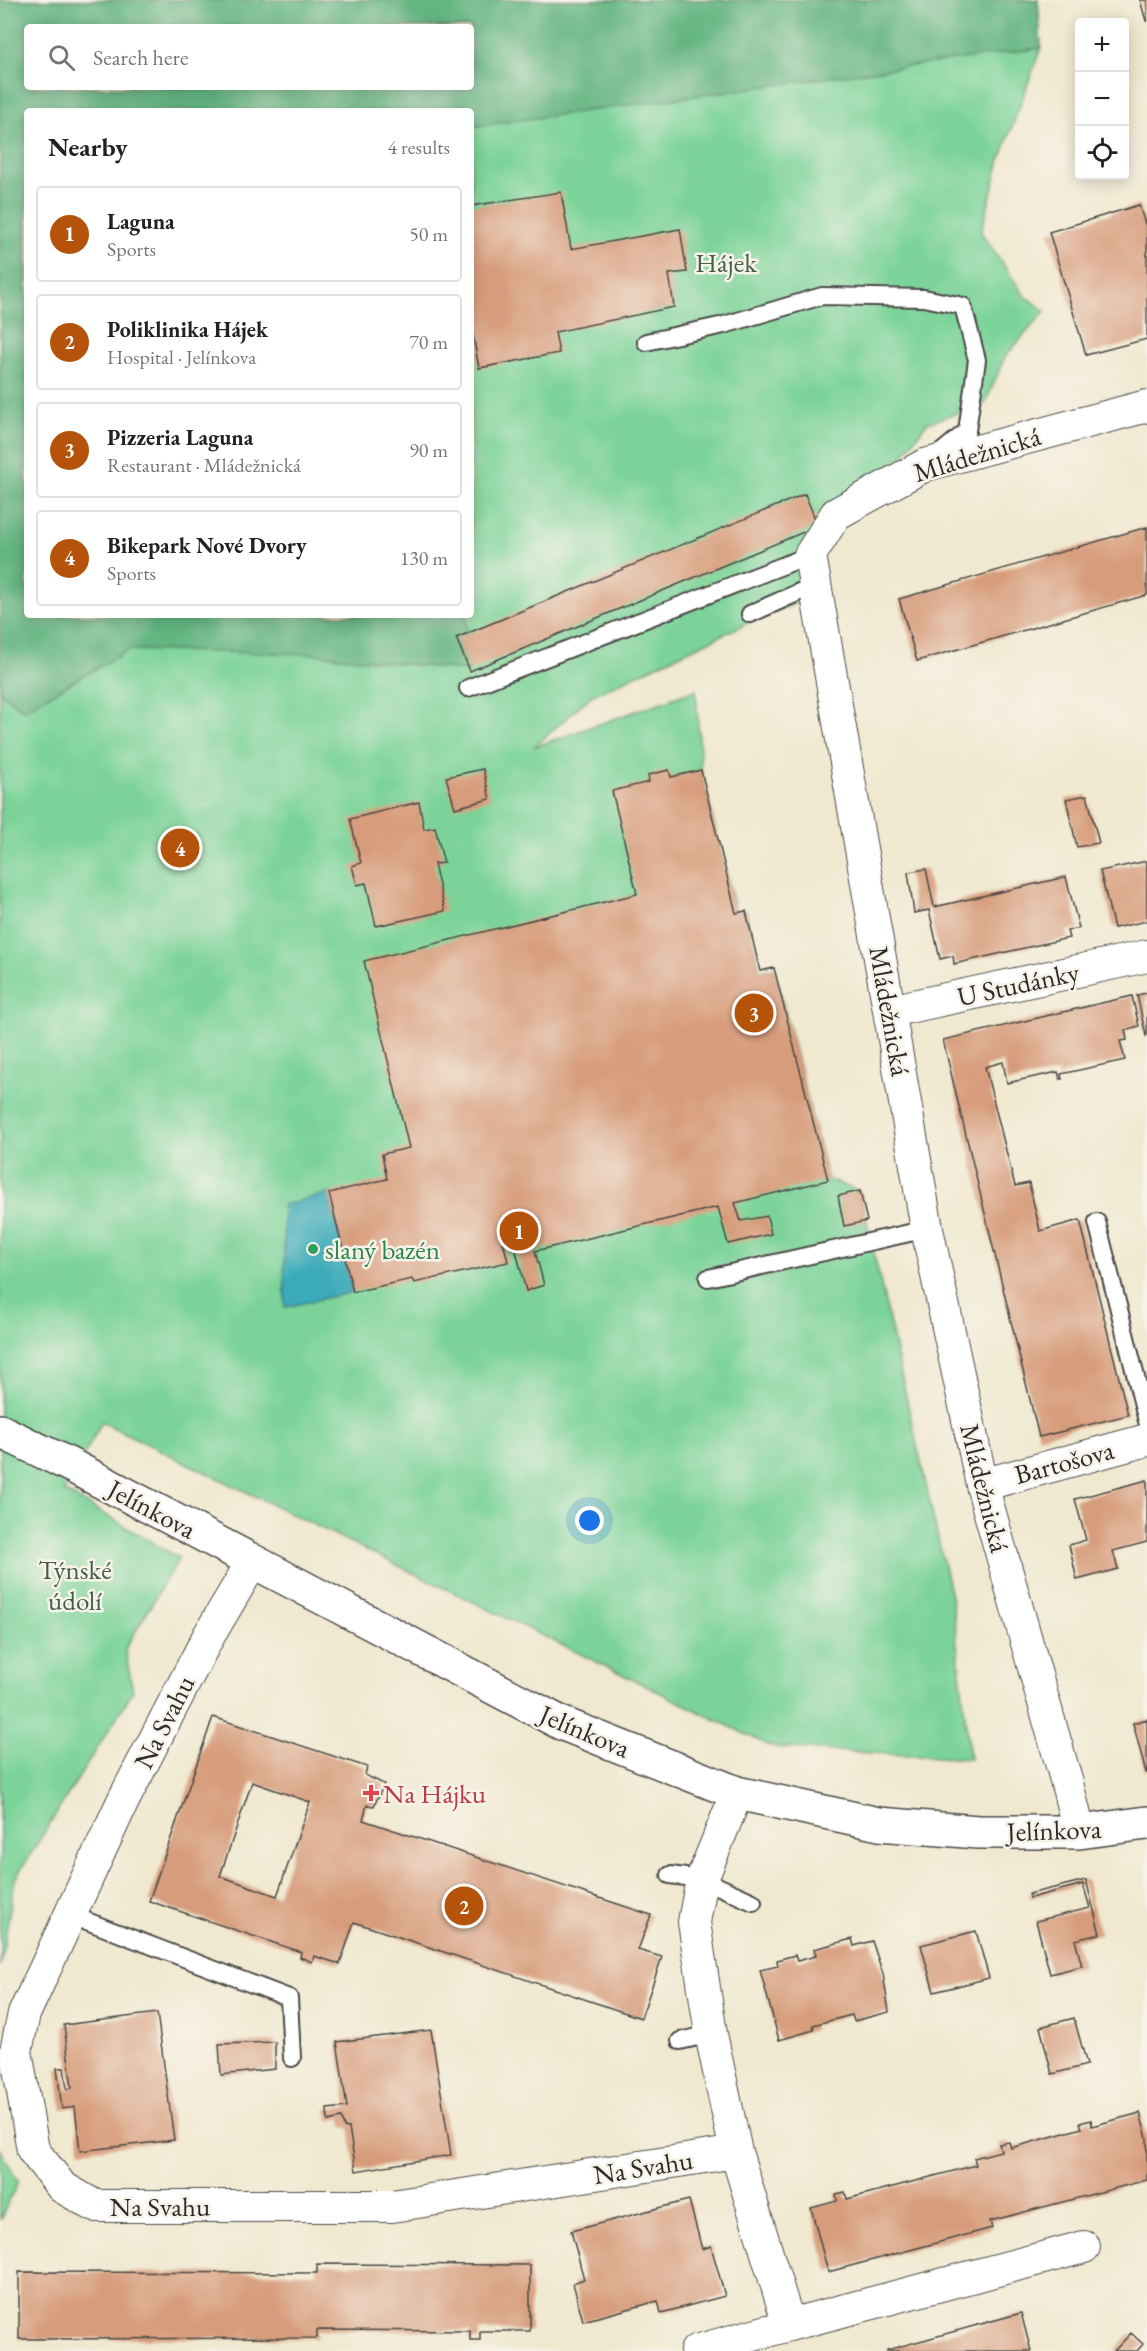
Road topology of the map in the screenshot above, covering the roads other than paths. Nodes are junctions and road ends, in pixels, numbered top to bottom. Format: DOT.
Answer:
graph roads {
  1 [pos="645,342"];
  2 [pos="1147,406"];
  3 [pos="925,465"];
  4 [pos="813,570"];
  5 [pos="750,614"];
  6 [pos="468,688"];
  7 [pos="1147,957"];
  8 [pos="890,1011"];
  9 [pos="1097,1222"];
  10 [pos="927,1229"];
  11 [pos="708,1278"];
  12 [pos="1147,1421"];
  13 [pos="0,1431"];
  14 [pos="1147,1440"];
  15 [pos="982,1485"];
  16 [pos="253,1562"];
  17 [pos="737,1793"];
  18 [pos="1147,1823"];
  19 [pos="1078,1832"];
  20 [pos="670,1875"];
  21 [pos="702,1879"];
  22 [pos="753,1902"];
  23 [pos="71,1915"];
  24 [pos="711,2034"];
  25 [pos="680,2042"];
  26 [pos="292,2058"];
  27 [pos="736,2152"];
  28 [pos="1084,2247"];
  29 [pos="789,2325"];
  30 [pos="696,2351"];
  1 -- 3 [label="lane"];
  2 -- 3 [label="street, Mládežnická"];
  3 -- 4 [label="street, Mládežnická"];
  4 -- 5 [label="lane"];
  4 -- 6 [label="lane"];
  4 -- 8 [label="street, Mládežnická"];
  7 -- 8 [label="street, U Studánky"];
  8 -- 10 [label="street, Mládežnická"];
  9 -- 12 [label="lane"];
  10 -- 11 [label="lane"];
  10 -- 15 [label="street, Mládežnická"];
  13 -- 16 [label="street, Jelínkova"];
  14 -- 15 [label="street, Bartošova"];
  15 -- 19 [label="street, Mládežnická"];
  16 -- 17 [label="street, Jelínkova"];
  16 -- 23 [label="street, Na Svahu"];
  17 -- 19 [label="street, Jelínkova"];
  17 -- 21 [label="street"];
  18 -- 19 [label="street, Jelínkova"];
  20 -- 21 [label="lane"];
  21 -- 22 [label="lane"];
  21 -- 24 [label="street"];
  23 -- 26 [label="lane"];
  23 -- 27 [label="street, Na Svahu"];
  24 -- 25 [label="lane"];
  24 -- 27 [label="street"];
  27 -- 29 [label="street"];
  28 -- 29 [label="street"];
  29 -- 30 [label="street"];
}
